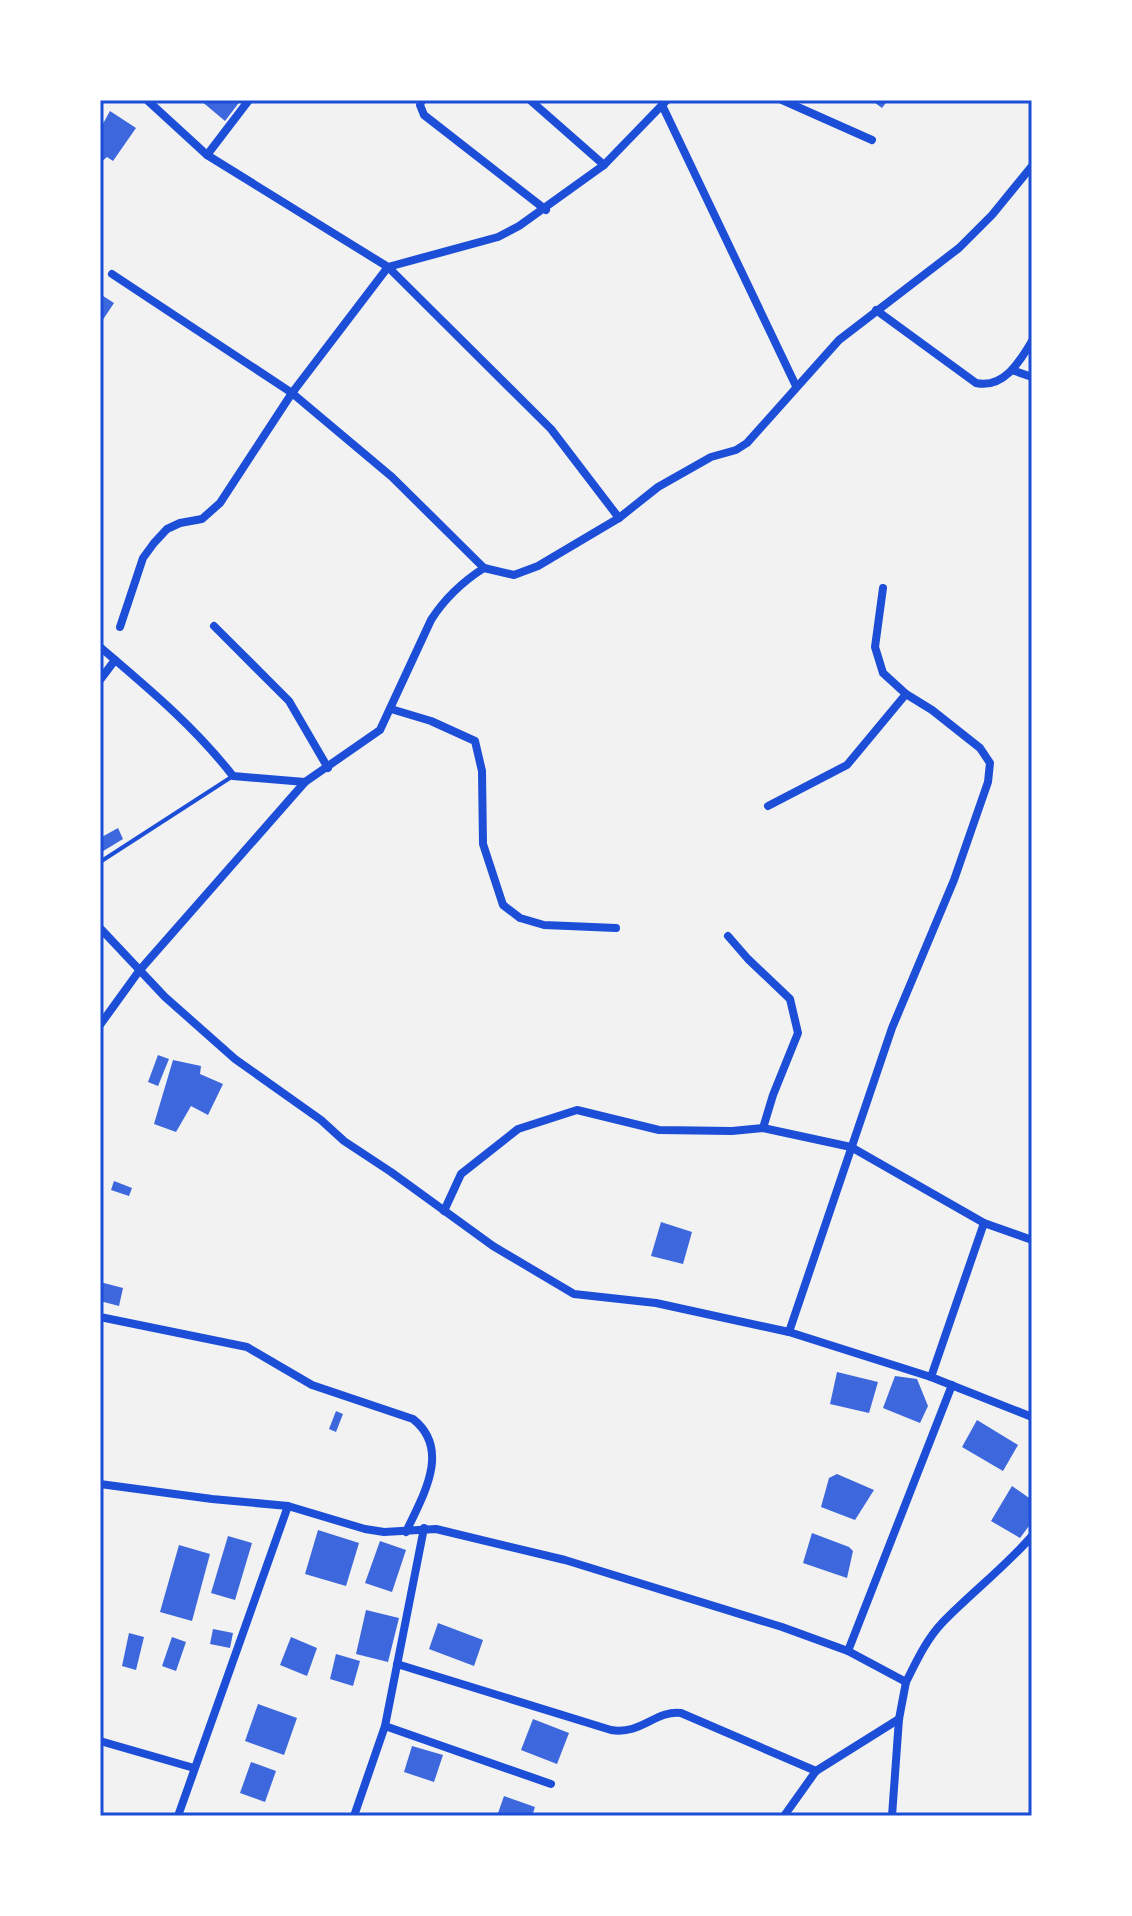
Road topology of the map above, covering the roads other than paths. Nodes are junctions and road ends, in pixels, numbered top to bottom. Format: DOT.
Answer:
graph roads {
  1 [pos="147,100"];
  2 [pos="249,100"];
  3 [pos="422,100"];
  4 [pos="530,100"];
  5 [pos="782,100"];
  6 [pos="665,102"];
  7 [pos="872,140"];
  8 [pos="207,155"];
  9 [pos="604,165"];
  10 [pos="1032,166"];
  11 [pos="546,210"];
  12 [pos="388,267"];
  13 [pos="112,274"];
  14 [pos="876,310"];
  15 [pos="1032,341"];
  16 [pos="1012,370"];
  17 [pos="1032,377"];
  18 [pos="796,386"];
  19 [pos="292,393"];
  20 [pos="619,518"];
  21 [pos="484,568"];
  22 [pos="883,588"];
  23 [pos="214,626"];
  24 [pos="120,627"];
  25 [pos="100,647"];
  26 [pos="115,660"];
  27 [pos="100,680"];
  28 [pos="906,694"];
  29 [pos="391,709"];
  30 [pos="328,768"];
  31 [pos="233,776"];
  32 [pos="305,782"];
  33 [pos="768,806"];
  34 [pos="100,862"];
  35 [pos="100,928"];
  36 [pos="616,928"];
  37 [pos="728,936"];
  38 [pos="139,971"];
  39 [pos="100,1025"];
  40 [pos="763,1128"];
  41 [pos="851,1147"];
  42 [pos="444,1211"];
  43 [pos="984,1223"];
  44 [pos="1032,1240"];
  45 [pos="100,1317"];
  46 [pos="789,1332"];
  47 [pos="931,1377"];
  48 [pos="952,1385"];
  49 [pos="1032,1417"];
  50 [pos="100,1484"];
  51 [pos="288,1506"];
  52 [pos="424,1528"];
  53 [pos="406,1532"];
  54 [pos="1032,1536"];
  55 [pos="848,1651"];
  56 [pos="397,1664"];
  57 [pos="906,1682"];
  58 [pos="899,1719"];
  59 [pos="385,1726"];
  60 [pos="100,1741"];
  61 [pos="194,1768"];
  62 [pos="816,1771"];
  63 [pos="551,1784"];
  64 [pos="178,1816"];
  65 [pos="354,1816"];
  66 [pos="784,1816"];
  67 [pos="892,1816"];
  1 -- 8 [label="street"];
  2 -- 8 [label="street"];
  3 -- 11 [label="street"];
  4 -- 9 [label="street"];
  5 -- 7 [label="street"];
  6 -- 9 [label="street"];
  6 -- 18 [label="street"];
  8 -- 12 [label="street"];
  9 -- 11 [label="street"];
  10 -- 14 [label="street"];
  11 -- 12 [label="street"];
  12 -- 19 [label="street"];
  12 -- 20 [label="street"];
  13 -- 19 [label="street"];
  14 -- 16 [label="street"];
  14 -- 18 [label="street"];
  15 -- 16 [label="street"];
  16 -- 17 [label="street"];
  18 -- 20 [label="street"];
  19 -- 21 [label="street"];
  19 -- 24 [label="street"];
  20 -- 21 [label="street"];
  21 -- 29 [label="street"];
  22 -- 28 [label="street"];
  23 -- 30 [label="street"];
  25 -- 26 [label="street"];
  26 -- 27 [label="street"];
  26 -- 31 [label="street"];
  28 -- 33 [label="street"];
  28 -- 41 [label="street"];
  29 -- 30 [label="street"];
  29 -- 36 [label="street"];
  30 -- 32 [label="street"];
  31 -- 32 [label="street"];
  31 -- 34 [label="lane"];
  32 -- 38 [label="street"];
  35 -- 38 [label="street"];
  37 -- 40 [label="street"];
  38 -- 39 [label="street"];
  38 -- 42 [label="street"];
  40 -- 41 [label="street"];
  40 -- 42 [label="street"];
  41 -- 43 [label="street"];
  41 -- 46 [label="street"];
  42 -- 46 [label="street"];
  43 -- 44 [label="street"];
  43 -- 47 [label="street"];
  45 -- 53 [label="street"];
  46 -- 47 [label="street"];
  47 -- 48 [label="street"];
  48 -- 49 [label="street"];
  48 -- 55 [label="street"];
  50 -- 51 [label="street"];
  51 -- 53 [label="street"];
  51 -- 61 [label="street"];
  52 -- 53 [label="street"];
  52 -- 55 [label="street"];
  52 -- 56 [label="street"];
  54 -- 57 [label="street"];
  55 -- 57 [label="street"];
  56 -- 59 [label="street"];
  56 -- 62 [label="street"];
  57 -- 58 [label="street"];
  58 -- 62 [label="street"];
  58 -- 67 [label="street"];
  59 -- 63 [label="street"];
  59 -- 65 [label="street"];
  60 -- 61 [label="street"];
  61 -- 64 [label="street"];
  62 -- 66 [label="street"];
}
